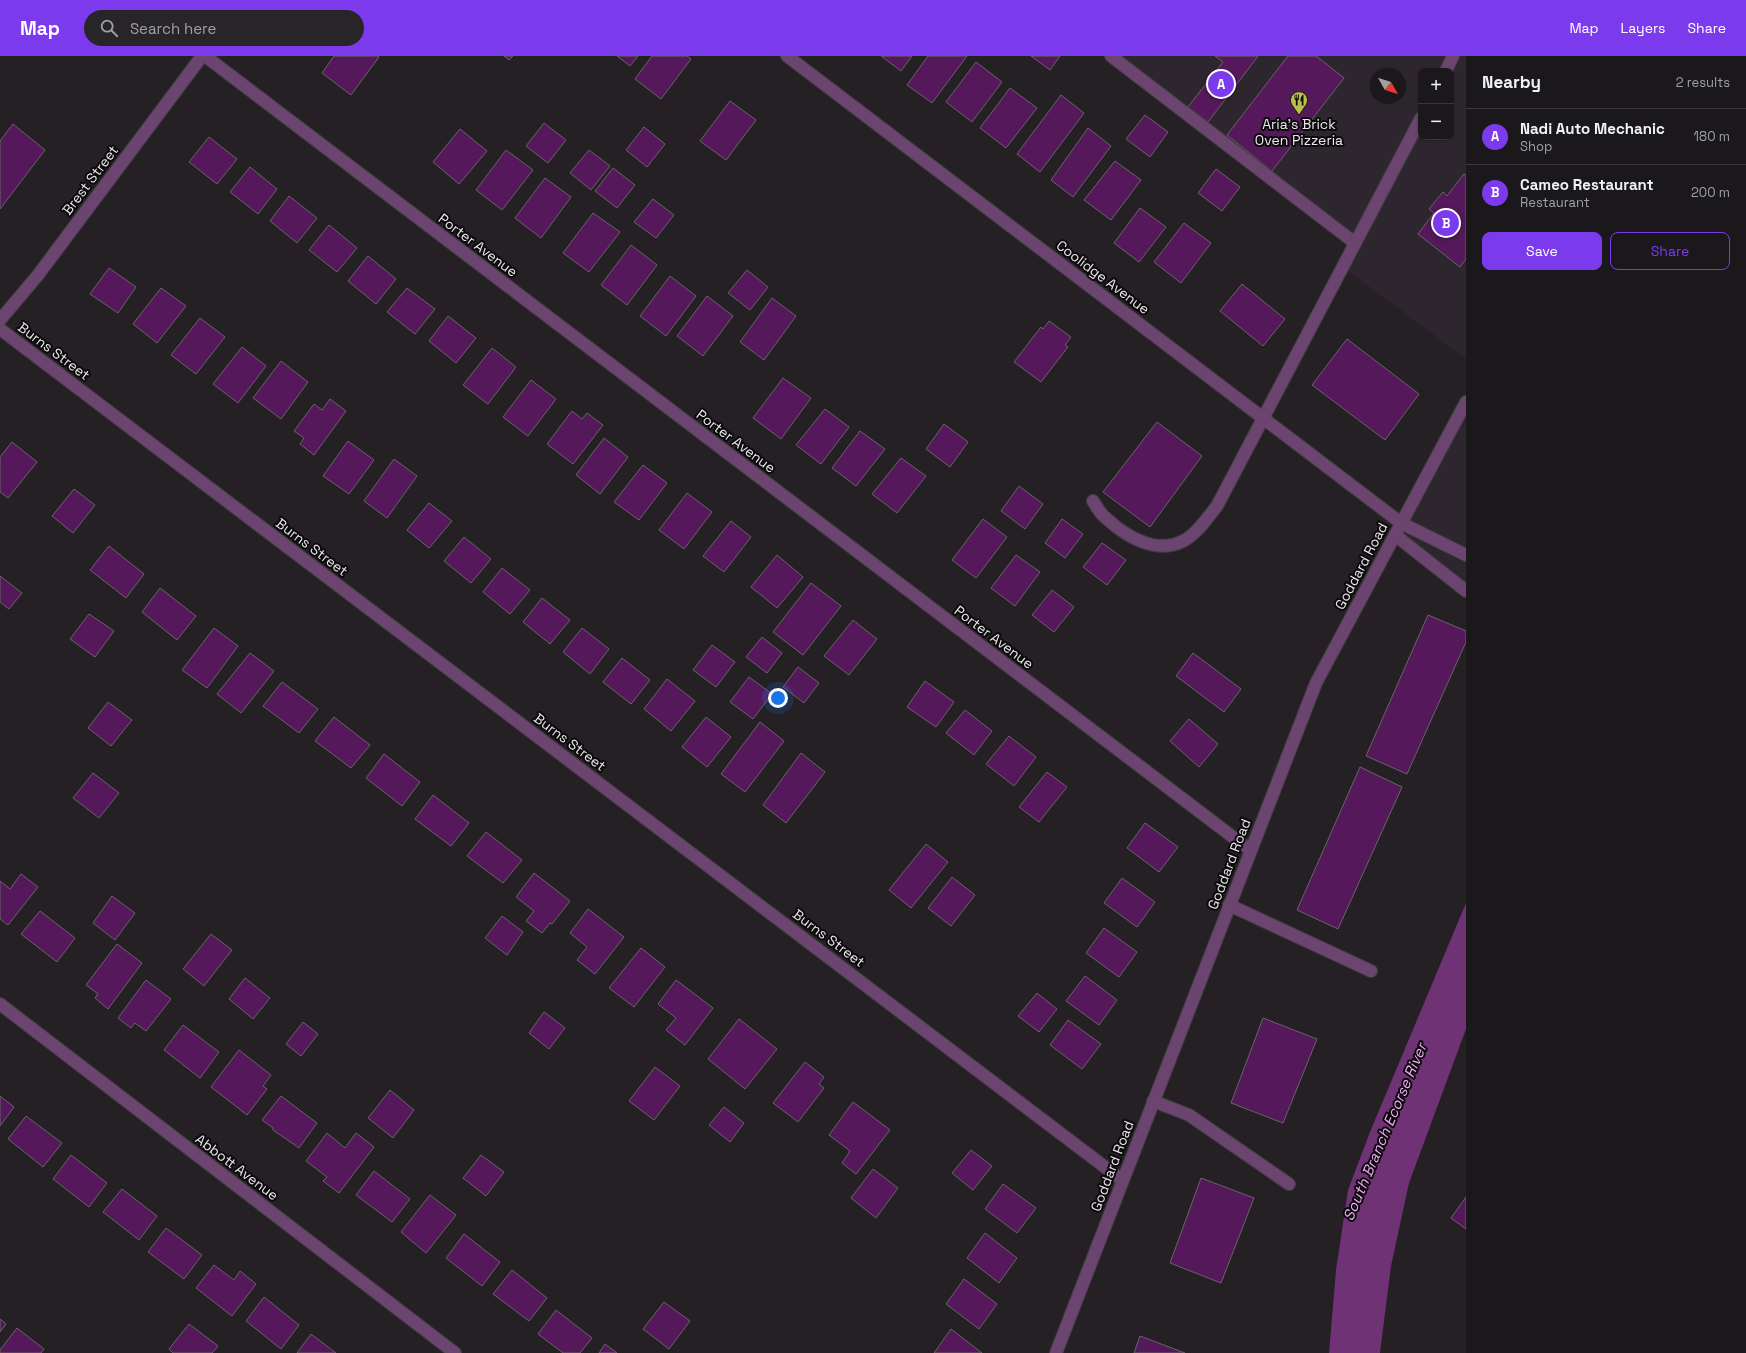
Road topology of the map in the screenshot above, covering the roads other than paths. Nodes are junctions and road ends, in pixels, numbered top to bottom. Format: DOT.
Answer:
graph roads {
  1 [pos="203,56"];
  2 [pos="787,56"];
  3 [pos="1111,56"];
  4 [pos="1454,56"];
  5 [pos="1448,68"];
  6 [pos="1418,124"];
  7 [pos="1355,243"];
  8 [pos="0,320"];
  9 [pos="0,329"];
  10 [pos="1466,402"];
  11 [pos="1264,418"];
  12 [pos="1093,501"];
  13 [pos="1401,523"];
  14 [pos="1395,535"];
  15 [pos="1466,555"];
  16 [pos="1466,591"];
  17 [pos="1250,850"];
  18 [pos="1229,905"];
  19 [pos="1372,971"];
  20 [pos="0,1004"];
  21 [pos="1153,1101"];
  22 [pos="1122,1180"];
  23 [pos="1289,1184"];
  24 [pos="455,1353"];
  25 [pos="1056,1353"];
  1 -- 8 [label="street, Brest Street"];
  1 -- 17 [label="street, Porter Avenue"];
  2 -- 11 [label="street, Coolidge Avenue"];
  3 -- 7 [label="street"];
  4 -- 5 [label="street"];
  6 -- 7 [label="street"];
  7 -- 11 [label="street"];
  9 -- 22 [label="street, Burns Street"];
  10 -- 13 [label="street, Goddard Road"];
  11 -- 12 [label="street"];
  11 -- 13 [label="street, Coolidge Avenue"];
  13 -- 14 [label="street, Goddard Road"];
  13 -- 15 [label="street, Coolidge Avenue"];
  14 -- 16 [label="street"];
  14 -- 17 [label="street, Goddard Road"];
  17 -- 18 [label="street, Goddard Road"];
  18 -- 19 [label="street"];
  18 -- 21 [label="street, Goddard Road"];
  20 -- 24 [label="street, Abbott Avenue"];
  21 -- 22 [label="street, Goddard Road"];
  21 -- 23 [label="street"];
  22 -- 25 [label="street, Goddard Road"];
}
